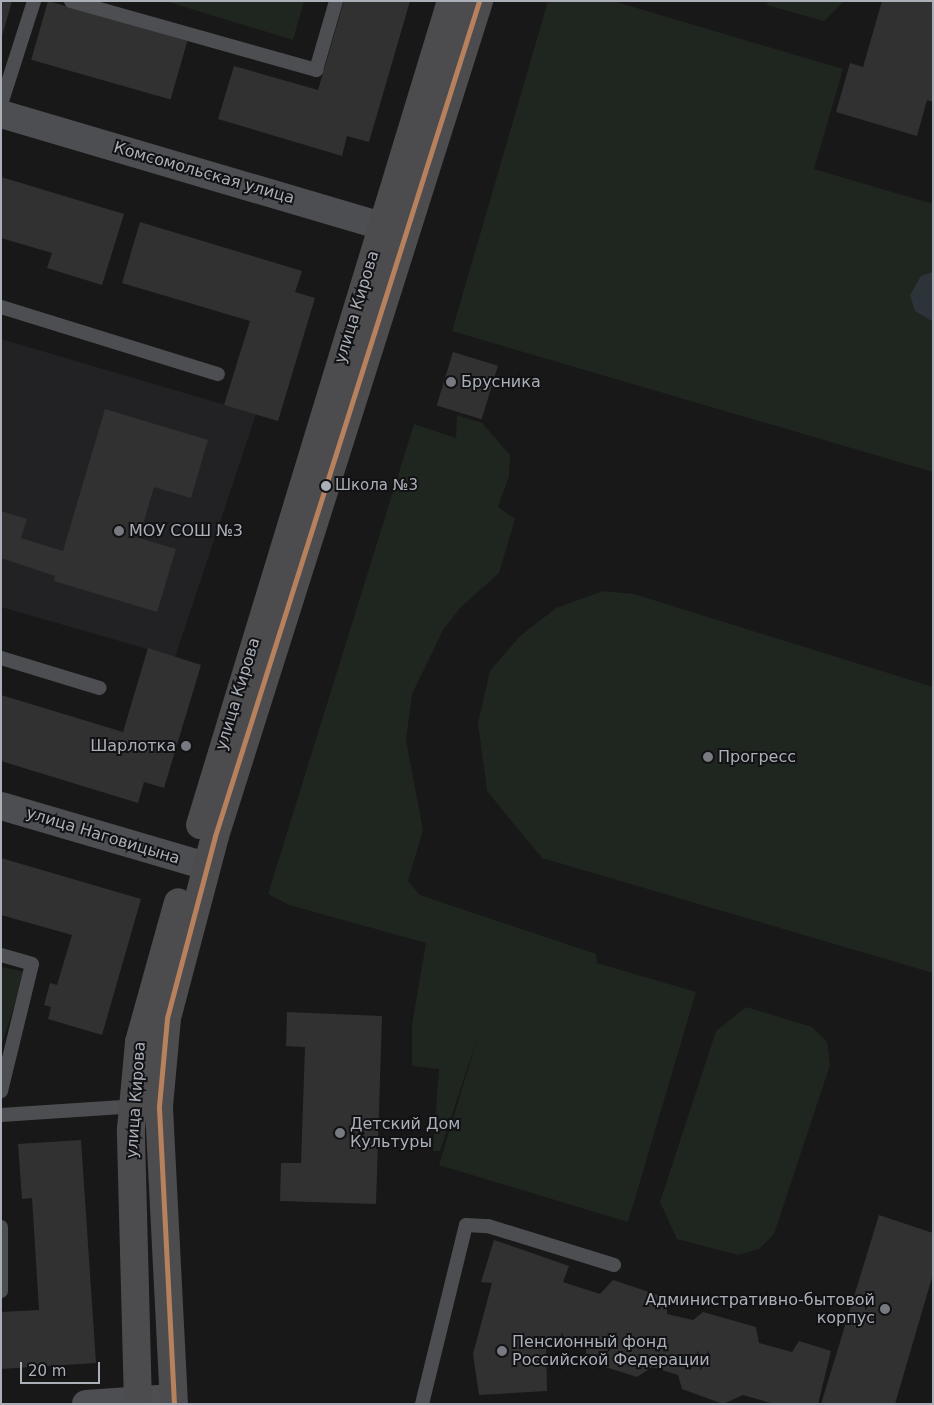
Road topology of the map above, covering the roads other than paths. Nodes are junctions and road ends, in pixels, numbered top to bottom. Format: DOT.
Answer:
graph roads {
  1 [pos="34,1"];
  2 [pos="72,1"];
  3 [pos="336,1"];
  4 [pos="451,1"];
  5 [pos="479,1"];
  6 [pos="1,104"];
  7 [pos="1,114"];
  8 [pos="382,226"];
  9 [pos="407,233"];
  10 [pos="1,307"];
  11 [pos="218,374"];
  12 [pos="1,658"];
  13 [pos="100,688"];
  14 [pos="1,806"];
  15 [pos="198,864"];
  16 [pos="1,955"];
  17 [pos="1,1091"];
  18 [pos="146,1106"];
  19 [pos="1,1115"];
  20 [pos="1,1227"];
  21 [pos="614,1265"];
  22 [pos="1,1291"];
  23 [pos="174,1401"];
  24 [pos="137,1402"];
  25 [pos="86,1404"];
  26 [pos="422,1404"];
  1 -- 6 [label="lane"];
  2 -- 3 [label="lane"];
  4 -- 8 [label="main road, улица Кирова"];
  5 -- 9 [label="main road, улица Кирова"];
  7 -- 8 [label="street, Комсомольская улица"];
  8 -- 9 [label="street, Комсомольская улица"];
  8 -- 15 [label="main road, улица Кирова"];
  9 -- 15 [label="main road, улица Кирова"];
  10 -- 11 [label="lane"];
  12 -- 13 [label="lane"];
  14 -- 15 [label="street, улица Наговицына"];
  15 -- 18 [label="main road, улица Кирова"];
  16 -- 17 [label="lane"];
  18 -- 19 [label="lane"];
  18 -- 23 [label="main road, улица Кирова"];
  18 -- 24 [label="main road, улица Кирова"];
  20 -- 22 [label="lane"];
  21 -- 26 [label="lane"];
  23 -- 24 [label="street"];
  24 -- 25 [label="street"];
}
